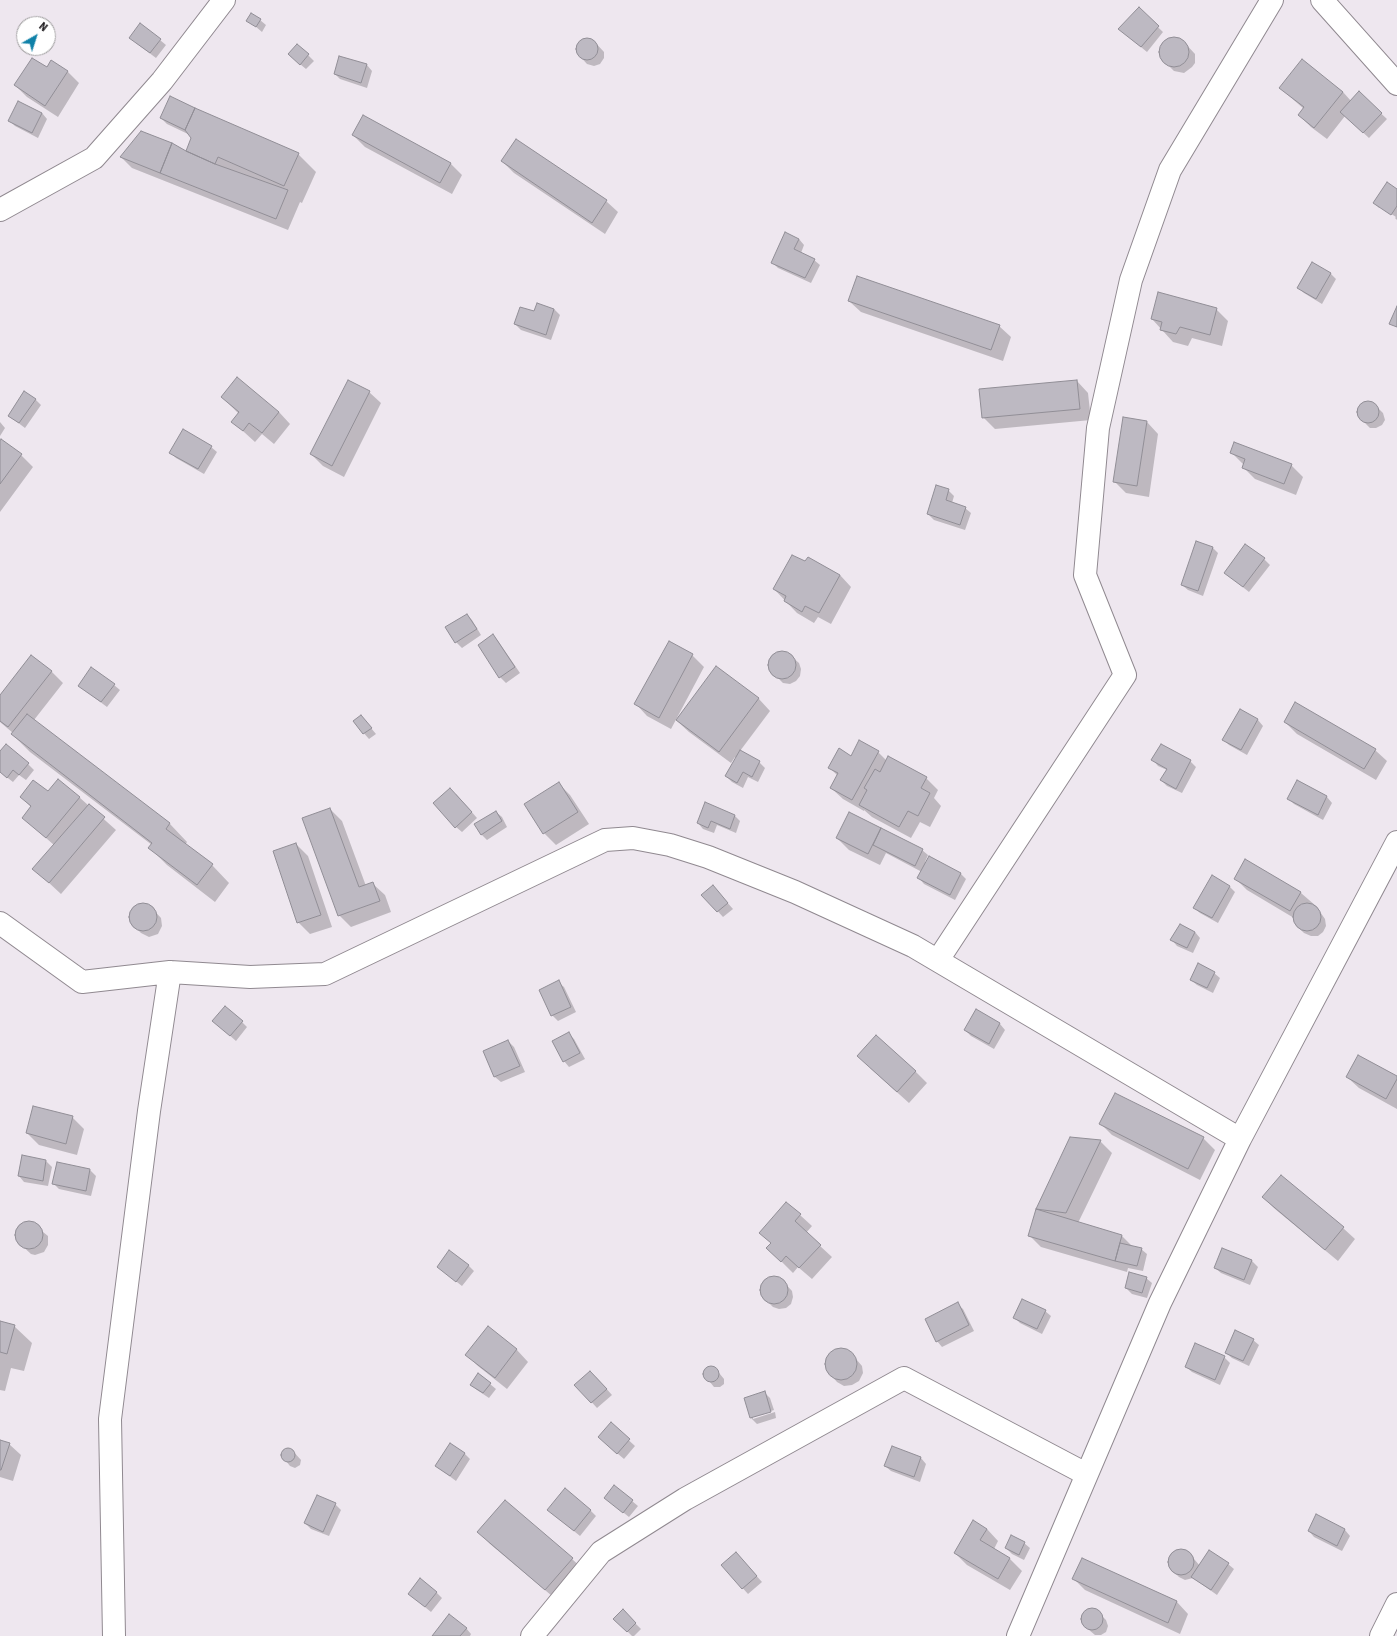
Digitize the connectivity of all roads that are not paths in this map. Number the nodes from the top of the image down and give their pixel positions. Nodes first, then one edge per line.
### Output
1 (224, 0) edge
2 (1272, 0) edge
3 (1322, 0) edge
4 (1397, 84) edge
5 (0, 210) edge
6 (1397, 842) edge
7 (0, 923) edge
8 (938, 960) junction
9 (170, 972) junction
10 (1240, 1139) junction
11 (1086, 1474) junction
12 (1397, 1604) edge
13 (114, 1636) edge
14 (532, 1636) edge
15 (1018, 1636) edge
16 (1381, 1636) edge

1 - 5 street
2 - 8 street
3 - 4 street
6 - 10 street
7 - 9 street
8 - 9 street
8 - 10 street
9 - 13 street
10 - 11 street
11 - 14 street
11 - 15 street
12 - 16 street

